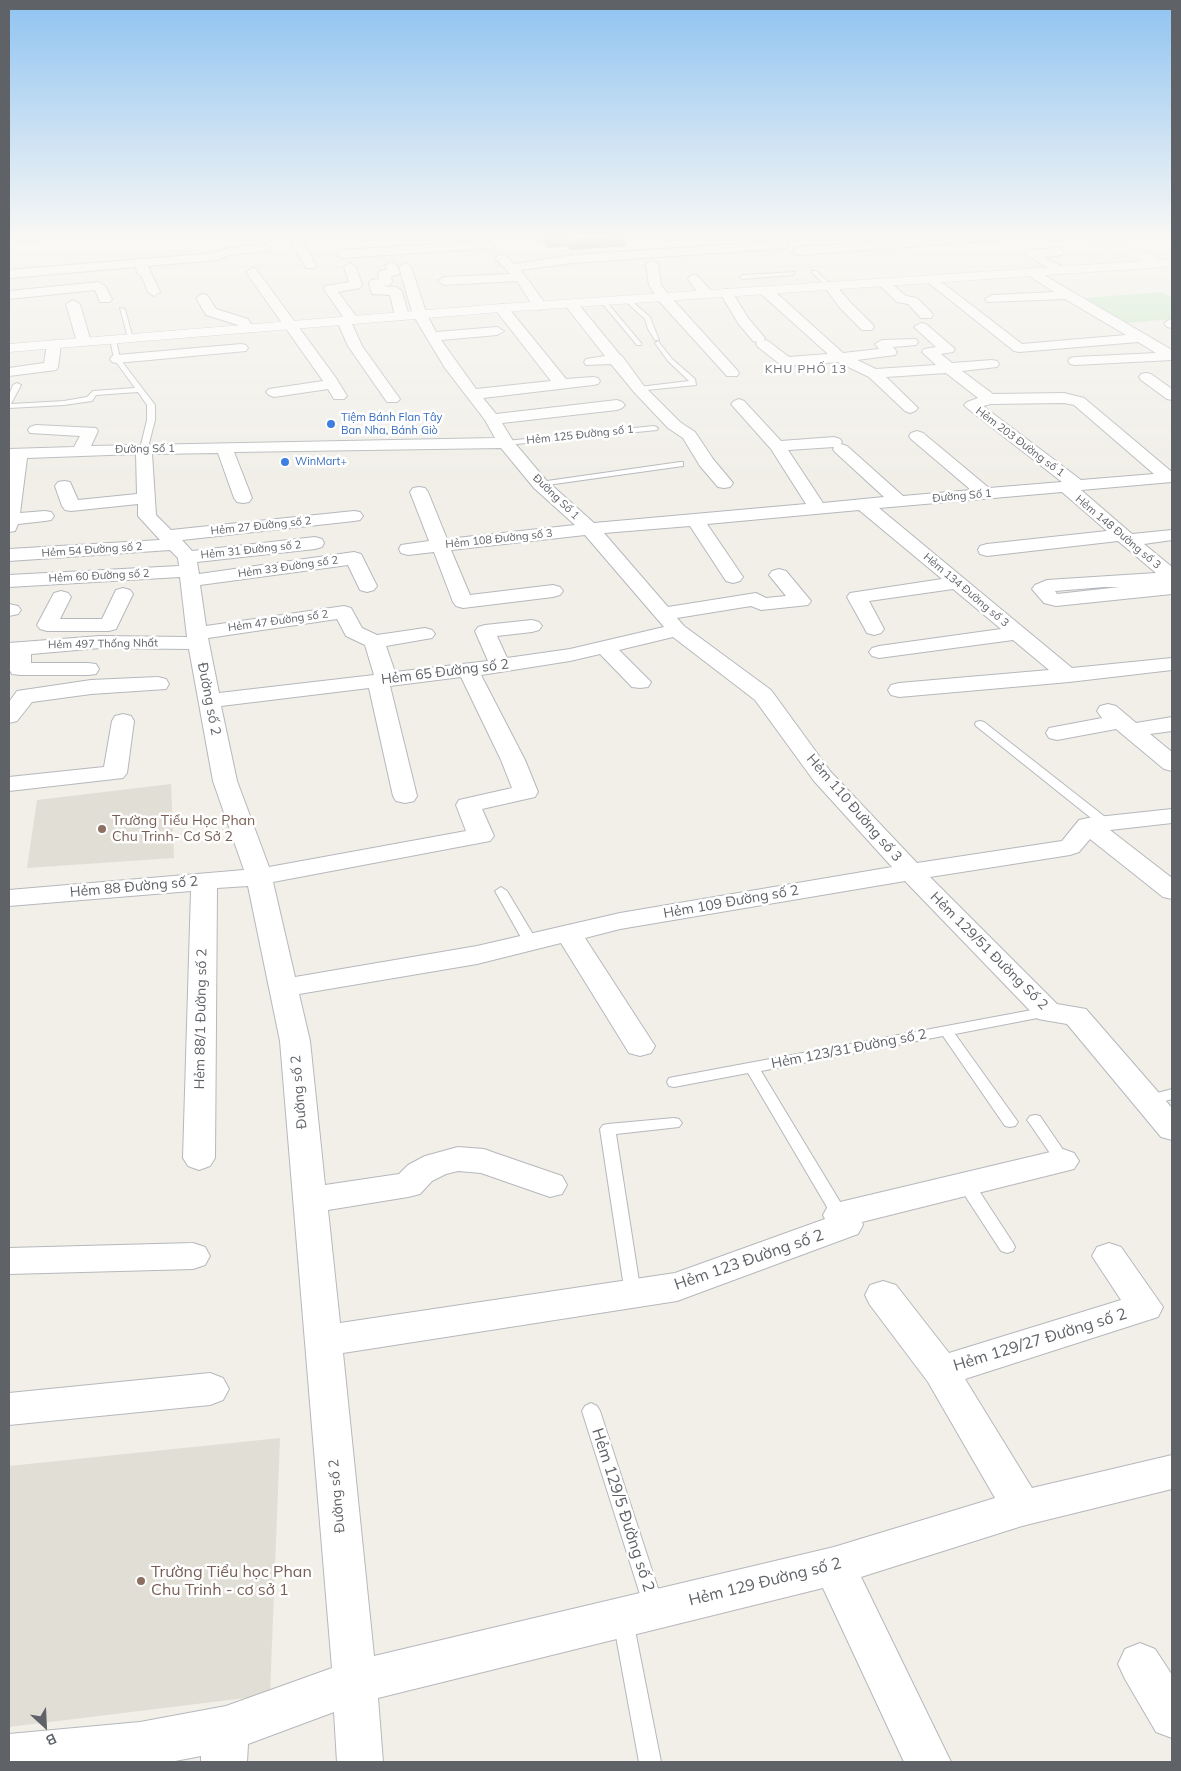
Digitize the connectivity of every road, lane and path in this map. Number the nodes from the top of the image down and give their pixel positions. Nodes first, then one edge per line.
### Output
1 (77, 317) edge
2 (124, 317) edge
3 (226, 317) edge
4 (287, 317) edge
5 (346, 317) edge
6 (393, 317) edge
7 (421, 317) edge
8 (508, 317) edge
9 (582, 317) edge
10 (616, 317) edge
11 (646, 317) edge
12 (681, 317) edge
13 (741, 317) edge
14 (795, 317) edge
15 (857, 317) edge
16 (921, 317) edge
17 (978, 317) edge
18 (1104, 317) edge
19 (348, 320) junction
20 (292, 325) junction
21 (1119, 325) junction
22 (867, 327) dead end
23 (1090, 327) dead end
24 (247, 329) junction
25 (497, 331) dead end
26 (432, 337) junction
27 (131, 338) junction
28 (1142, 338) junction
29 (113, 339) junction
30 (84, 342) junction
31 (54, 344) junction
32 (639, 344) dead end
33 (9, 348) edge
34 (241, 348) dead end
35 (1171, 354) edge
36 (840, 358) junction
37 (117, 359) junction
38 (617, 359) junction
39 (1075, 361) dead end
40 (591, 362) dead end
41 (992, 364) dead end
42 (941, 368) junction
43 (9, 372) edge
44 (732, 373) dead end
45 (874, 374) junction
46 (1146, 377) dead end
47 (593, 381) dead end
48 (562, 384) junction
49 (17, 385) dead end
50 (639, 389) junction
51 (141, 390) junction
52 (274, 392) dead end
53 (474, 394) junction
54 (1172, 396) edge
55 (392, 399) dead end
56 (989, 399) junction
57 (9, 404) edge
58 (739, 404) dead end
59 (617, 405) dead end
60 (910, 408) dead end
61 (492, 418) junction
62 (654, 428) dead end
63 (36, 430) dead end
64 (918, 436) dead end
65 (506, 443) junction
66 (777, 446) junction
67 (224, 448) junction
68 (144, 449) junction
69 (80, 451) junction
70 (14, 453) edge
71 (680, 464) dead end
72 (1170, 477) edge
73 (724, 483) dead end
74 (540, 484) junction
75 (64, 486) dead end
76 (1071, 486) junction
77 (419, 492) dead end
78 (986, 494) junction
79 (146, 498) junction
80 (243, 498) dead end
81 (898, 502) junction
82 (864, 505) junction
83 (283, 507) dead end
84 (818, 509) junction
85 (45, 516) dead end
86 (354, 516) dead end
87 (695, 520) junction
88 (10, 523) edge
89 (590, 529) junction
90 (1172, 536) edge
91 (1125, 537) junction
92 (315, 543) dead end
93 (440, 546) junction
94 (408, 549) dead end
95 (987, 550) dead end
96 (178, 553) junction
97 (9, 555) edge
98 (779, 575) dead end
99 (733, 577) dead end
100 (1172, 577) edge
101 (9, 582) edge
102 (958, 583) junction
103 (1172, 588) edge
104 (553, 591) dead end
105 (123, 594) dead end
106 (61, 597) dead end
107 (344, 612) junction
108 (670, 622) junction
109 (532, 626) dead end
110 (874, 629) dead end
111 (1018, 633) junction
112 (104, 634) junction
113 (425, 634) dead end
114 (198, 638) junction
115 (374, 642) junction
116 (604, 647) junction
117 (14, 648) edge
118 (879, 652) dead end
119 (1172, 664) edge
120 (500, 665) junction
121 (20, 669) joint
122 (88, 669) dead end
123 (468, 670) junction
124 (1069, 676) junction
125 (383, 680) junction
126 (640, 682) dead end
127 (158, 684) dead end
128 (899, 690) dead end
129 (210, 701) junction
130 (9, 716) edge
131 (123, 721) dead end
132 (1121, 721) junction
133 (980, 724) dead end
134 (1172, 724) edge
135 (1057, 733) dead end
136 (1172, 764) edge
137 (9, 784) edge
138 (405, 796) dead end
139 (1172, 816) edge
140 (1096, 824) junction
141 (911, 872) junction
142 (259, 877) junction
143 (204, 881) junction
144 (501, 891) dead end
145 (1172, 891) edge
146 (9, 898) edge
147 (569, 934) junction
148 (530, 941) junction
149 (283, 988) junction
150 (1048, 1012) junction
151 (946, 1031) junction
152 (640, 1046) dead end
153 (752, 1067) junction
154 (674, 1082) dead end
155 (1160, 1098) edge
156 (1035, 1120) dead end
157 (1010, 1122) dead end
158 (674, 1123) dead end
159 (1172, 1129) edge
160 (199, 1158) dead end
161 (1063, 1161) joint
162 (966, 1184) junction
163 (550, 1185) dead end
164 (309, 1200) junction
165 (840, 1214) junction
166 (1007, 1247) dead end
167 (193, 1256) dead end
168 (1109, 1256) dead end
169 (9, 1261) edge
170 (633, 1294) junction
171 (883, 1295) dead end
172 (322, 1340) junction
173 (941, 1371) junction
174 (210, 1389) dead end
175 (9, 1409) edge
176 (591, 1412) dead end
177 (1172, 1472) edge
178 (1022, 1508) junction
179 (834, 1566) junction
180 (639, 1613) junction
181 (1140, 1664) dead end
182 (355, 1682) junction
183 (1172, 1716) edge
184 (225, 1746) edge
185 (139, 1754) edge
186 (9, 1757) edge
187 (360, 1762) edge
188 (650, 1762) edge
189 (928, 1762) edge

1 - 30 street
2 - 27 lane
3 - 24 street
4 - 20 street
5 - 19 street
6 - 19 street
7 - 26 street
8 - 48 street
9 - 38 street
10 - 32 lane
11 - 50 lane
12 - 44 street
13 - 36 street
14 - 36 street
15 - 22 street
16 - 42 street
17 - 28 street
18 - 21 street
19 - 20 street
19 - 55 street
20 - 24 street
20 - 52 street
21 - 23 street
21 - 28 street
24 - 27 street
25 - 26 street
26 - 53 street
27 - 29 street
28 - 35 street
29 - 30 street
29 - 37 lane
30 - 31 street
31 - 33 street
31 - 43 street
34 - 37 street
35 - 39 street
36 - 42 street
36 - 45 street
37 - 51 lane
38 - 40 street
38 - 50 street
41 - 42 street
42 - 45 street
42 - 56 street, Hẻm 203 Đường số 1
45 - 60 street
46 - 54 street
47 - 48 street
48 - 53 street
49 - 57 lane
50 - 73 street
51 - 57 lane
51 - 68 lane
53 - 61 street
56 - 72 street
56 - 76 street, Hẻm 203 Đường số 1
58 - 66 street
59 - 61 street
61 - 65 street
62 - 65 lane, Hẻm 125 Đường số 1
63 - 69 street
64 - 78 street
65 - 67 street, Đường Số 1
65 - 74 street, Đường Số 1
66 - 81 street
66 - 84 street
67 - 68 street, Đường Số 1
67 - 80 street
68 - 69 street, Đường Số 1
68 - 79 street, Đường số 2
69 - 70 street, Đường Số 1
70 - 88 street
71 - 74 lane
72 - 76 street, Đường Số 1
74 - 89 street, Đường Số 1
75 - 79 street
76 - 78 street, Đường Số 1
76 - 91 street, Hẻm 148 Đường số 3
77 - 93 street
78 - 81 street, Đường Số 1
79 - 96 street, Đường số 2
81 - 82 street, Đường Số 1
82 - 84 street, Đường Số 1
82 - 102 street, Hẻm 134 Đường số 3
83 - 96 street
84 - 87 street, Đường Số 1
85 - 88 street
86 - 96 street, Hẻm 27 Đường số 2
87 - 89 street, Đường Số 1
87 - 99 street
89 - 93 street, Hẻm 108 Đường số 3
89 - 108 street, Hẻm 110 Đường số 3
90 - 91 street
91 - 95 street
91 - 100 street, Hẻm 148 Đường số 3
92 - 96 street, Hẻm 31 Đường số 2
93 - 94 street, Hẻm 108 Đường số 3
93 - 104 street
96 - 97 street, Hẻm 54 Đường số 2
96 - 101 street, Hẻm 60 Đường số 2
96 - 107 street, Hẻm 33 Đường số 2
96 - 114 street, Đường số 2
98 - 108 street, Hẻm 65 Đường số 2
100 - 103 street
102 - 110 street
102 - 111 street, Hẻm 134 Đường số 3
105 - 112 street
106 - 112 street
107 - 114 street, Hẻm 47 Đường số 2
107 - 115 street, Hẻm 47 Đường số 2
108 - 116 street, Hẻm 65 Đường số 2
108 - 141 street, Hẻm 110 Đường số 3
109 - 120 street
111 - 118 street
111 - 124 street, Hẻm 134 Đường số 3
112 - 114 street, Hẻm 497 Thống Nhất
112 - 117 street, Hẻm 497 Thống Nhất
113 - 115 street
114 - 129 street, Đường số 2
115 - 125 street
116 - 120 street, Hẻm 65 Đường số 2
116 - 126 street
117 - 121 street
119 - 124 street
120 - 123 street, Hẻm 65 Đường số 2
121 - 122 street
123 - 125 street, Hẻm 65 Đường số 2
123 - 142 street, Hẻm 88 Đường số 2
124 - 128 street
125 - 129 street, Hẻm 65 Đường số 2
125 - 138 street
127 - 130 street
129 - 142 street, Đường số 2
131 - 137 street
132 - 134 street
132 - 135 street
132 - 136 street
133 - 140 lane
139 - 140 street
140 - 141 street, Hẻm 109 Đường số 2
140 - 145 street
141 - 147 street, Hẻm 109 Đường số 2
141 - 150 street, Hẻm 129/51 Đường Số 2
142 - 143 street, Hẻm 88 Đường số 2
142 - 149 street, Đường số 2
143 - 146 street, Hẻm 88 Đường số 2
143 - 160 street, Hẻm 88/1 Đường số 2
144 - 148 lane
147 - 148 street, Hẻm 109 Đường số 2
147 - 152 street
148 - 149 street, Hẻm 109 Đường số 2
149 - 164 street, Đường số 2
150 - 151 lane, Hẻm 123/31 Đường số 2
150 - 155 street, Hẻm 129/51 Đường Số 2
151 - 153 lane, Hẻm 123/31 Đường số 2
151 - 157 lane, Hẻm 123/31 Đường số 2
153 - 154 lane, Hẻm 123/31 Đường số 2
153 - 165 lane, Hẻm 123/31 Đường số 2
155 - 159 street, Hẻm 129/51 Đường Số 2
156 - 161 lane
158 - 170 lane
161 - 162 street
162 - 165 street
162 - 166 lane
163 - 164 street
164 - 172 street, Đường số 2
165 - 170 street, Hẻm 123 Đường số 2
167 - 169 street
168 - 173 street, Hẻm 129/27 Đường số 2
170 - 172 street, Hẻm 123 Đường số 2
171 - 173 street
172 - 182 street, Đường số 2
173 - 178 street, Hẻm 129/27 Đường số 2
174 - 175 street
176 - 180 lane, Hẻm 129/5 Đường số 2
177 - 178 street, Hẻm 129 Đường số 2
178 - 179 street, Hẻm 129 Đường số 2
179 - 180 street, Hẻm 129 Đường số 2
179 - 189 street
180 - 182 street, Hẻm 129 Đường số 2
180 - 188 lane, Hẻm 129/5 Đường số 2
181 - 183 street
182 - 184 street, Hẻm 129 Đường số 2
182 - 187 street, Đường số 2
184 - 185 street, Hẻm 129 Đường số 2
185 - 186 street, Hẻm 129 Đường số 2

